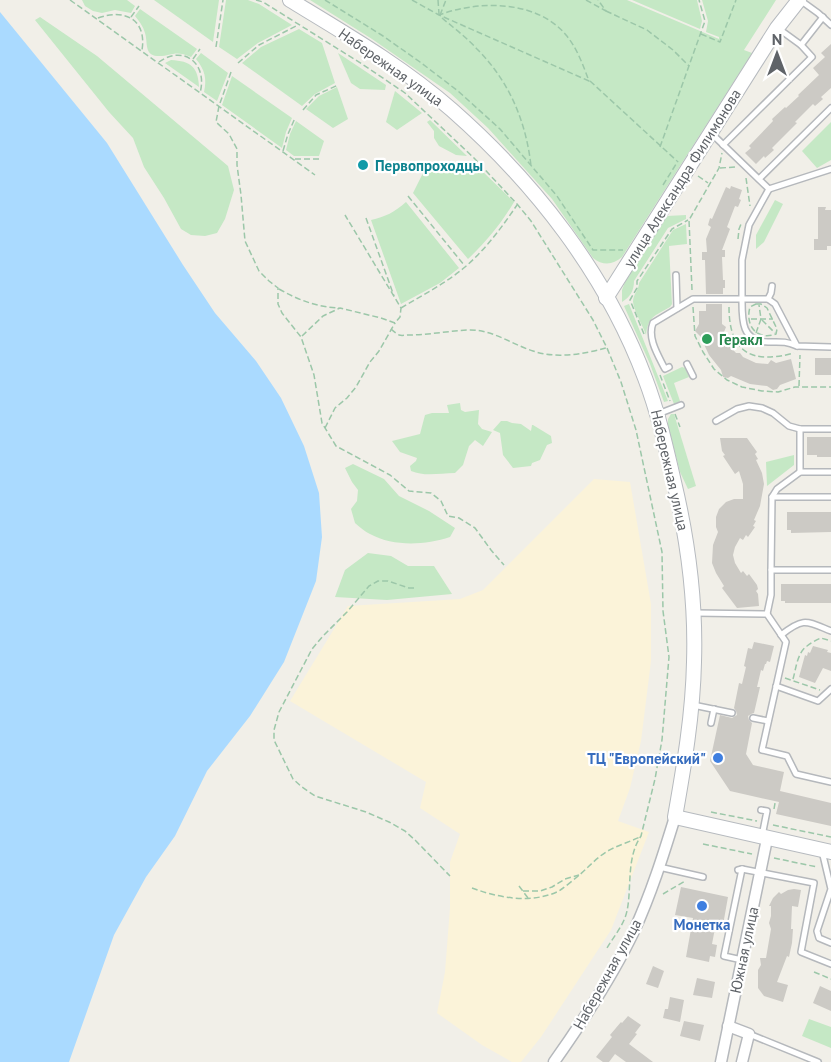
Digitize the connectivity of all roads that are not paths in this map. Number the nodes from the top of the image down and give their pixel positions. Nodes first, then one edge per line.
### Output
1 (290, 0) edge
2 (800, 0) edge
3 (823, 17) junction
4 (831, 25) edge
5 (777, 28) junction
6 (801, 45) junction
7 (831, 108) edge
8 (711, 133) junction
9 (723, 145) junction
10 (831, 169) edge
11 (759, 179) junction
12 (769, 189) junction
13 (676, 275) dead end
14 (772, 286) dead end
15 (606, 298) junction
16 (742, 299) junction
17 (768, 299) junction
18 (677, 308) junction
19 (831, 346) edge
20 (798, 349) junction
21 (687, 364) dead end
22 (669, 367) dead end
23 (693, 376) dead end
24 (681, 405) dead end
25 (658, 414) junction
26 (716, 421) dead end
27 (800, 429) junction
28 (831, 429) edge
29 (800, 472) junction
30 (831, 472) edge
31 (772, 497) junction
32 (831, 497) edge
33 (771, 570) junction
34 (831, 570) edge
35 (694, 613) junction
36 (768, 614) junction
37 (831, 631) edge
38 (781, 635) junction
39 (776, 686) junction
40 (829, 691) edge
41 (692, 705) junction
42 (714, 709) junction
43 (732, 713) dead end
44 (753, 718) dead end
45 (768, 721) junction
46 (711, 723) dead end
47 (831, 782) edge
48 (761, 810) dead end
49 (675, 817) junction
50 (764, 838) junction
51 (827, 851) edge
52 (659, 867) junction
53 (760, 873) junction
54 (703, 877) dead end
55 (831, 889) edge
56 (831, 943) edge
57 (742, 960) junction
58 (831, 964) edge
59 (729, 1026) junction
60 (749, 1034) junction
61 (554, 1062) edge
62 (721, 1062) edge
63 (742, 1062) edge
64 (819, 1062) edge

1 - 15 main road, Набережная улица
2 - 3 lane
2 - 5 main road, улица Александра Филимонова
3 - 4 lane
3 - 6 lane
5 - 6 lane
5 - 8 main road, улица Александра Филимонова
6 - 9 lane
7 - 11 lane
8 - 9 lane
8 - 15 main road, улица Александра Филимонова
9 - 11 lane
10 - 12 lane
11 - 12 lane
12 - 16 lane
13 - 18 lane
14 - 17 lane
15 - 25 main road, Набережная улица
16 - 17 lane
16 - 18 lane
16 - 20 lane
17 - 20 lane
18 - 22 lane
19 - 20 lane
21 - 23 lane
24 - 25 lane
25 - 35 main road, Набережная улица
26 - 27 lane
27 - 28 lane
27 - 29 lane
29 - 30 lane
29 - 31 lane
31 - 32 lane
31 - 33 lane
33 - 34 lane
33 - 36 lane
35 - 36 lane
35 - 41 main road, Набережная улица
36 - 38 lane
37 - 38 lane
38 - 39 lane
39 - 40 lane
39 - 45 lane
41 - 42 lane
41 - 49 main road, Набережная улица
42 - 43 lane
42 - 46 lane
44 - 45 lane
45 - 47 lane
48 - 50 lane
49 - 50 main road
49 - 52 street, Набережная улица
50 - 51 main road
50 - 53 street, Южная улица
51 - 55 lane
52 - 54 lane
52 - 61 street, Набережная улица
53 - 57 street, Южная улица
53 - 57 lane
53 - 58 lane
55 - 56 lane
57 - 59 street, Южная улица
59 - 60 street
59 - 62 street, Южная улица
60 - 63 street
60 - 64 lane

